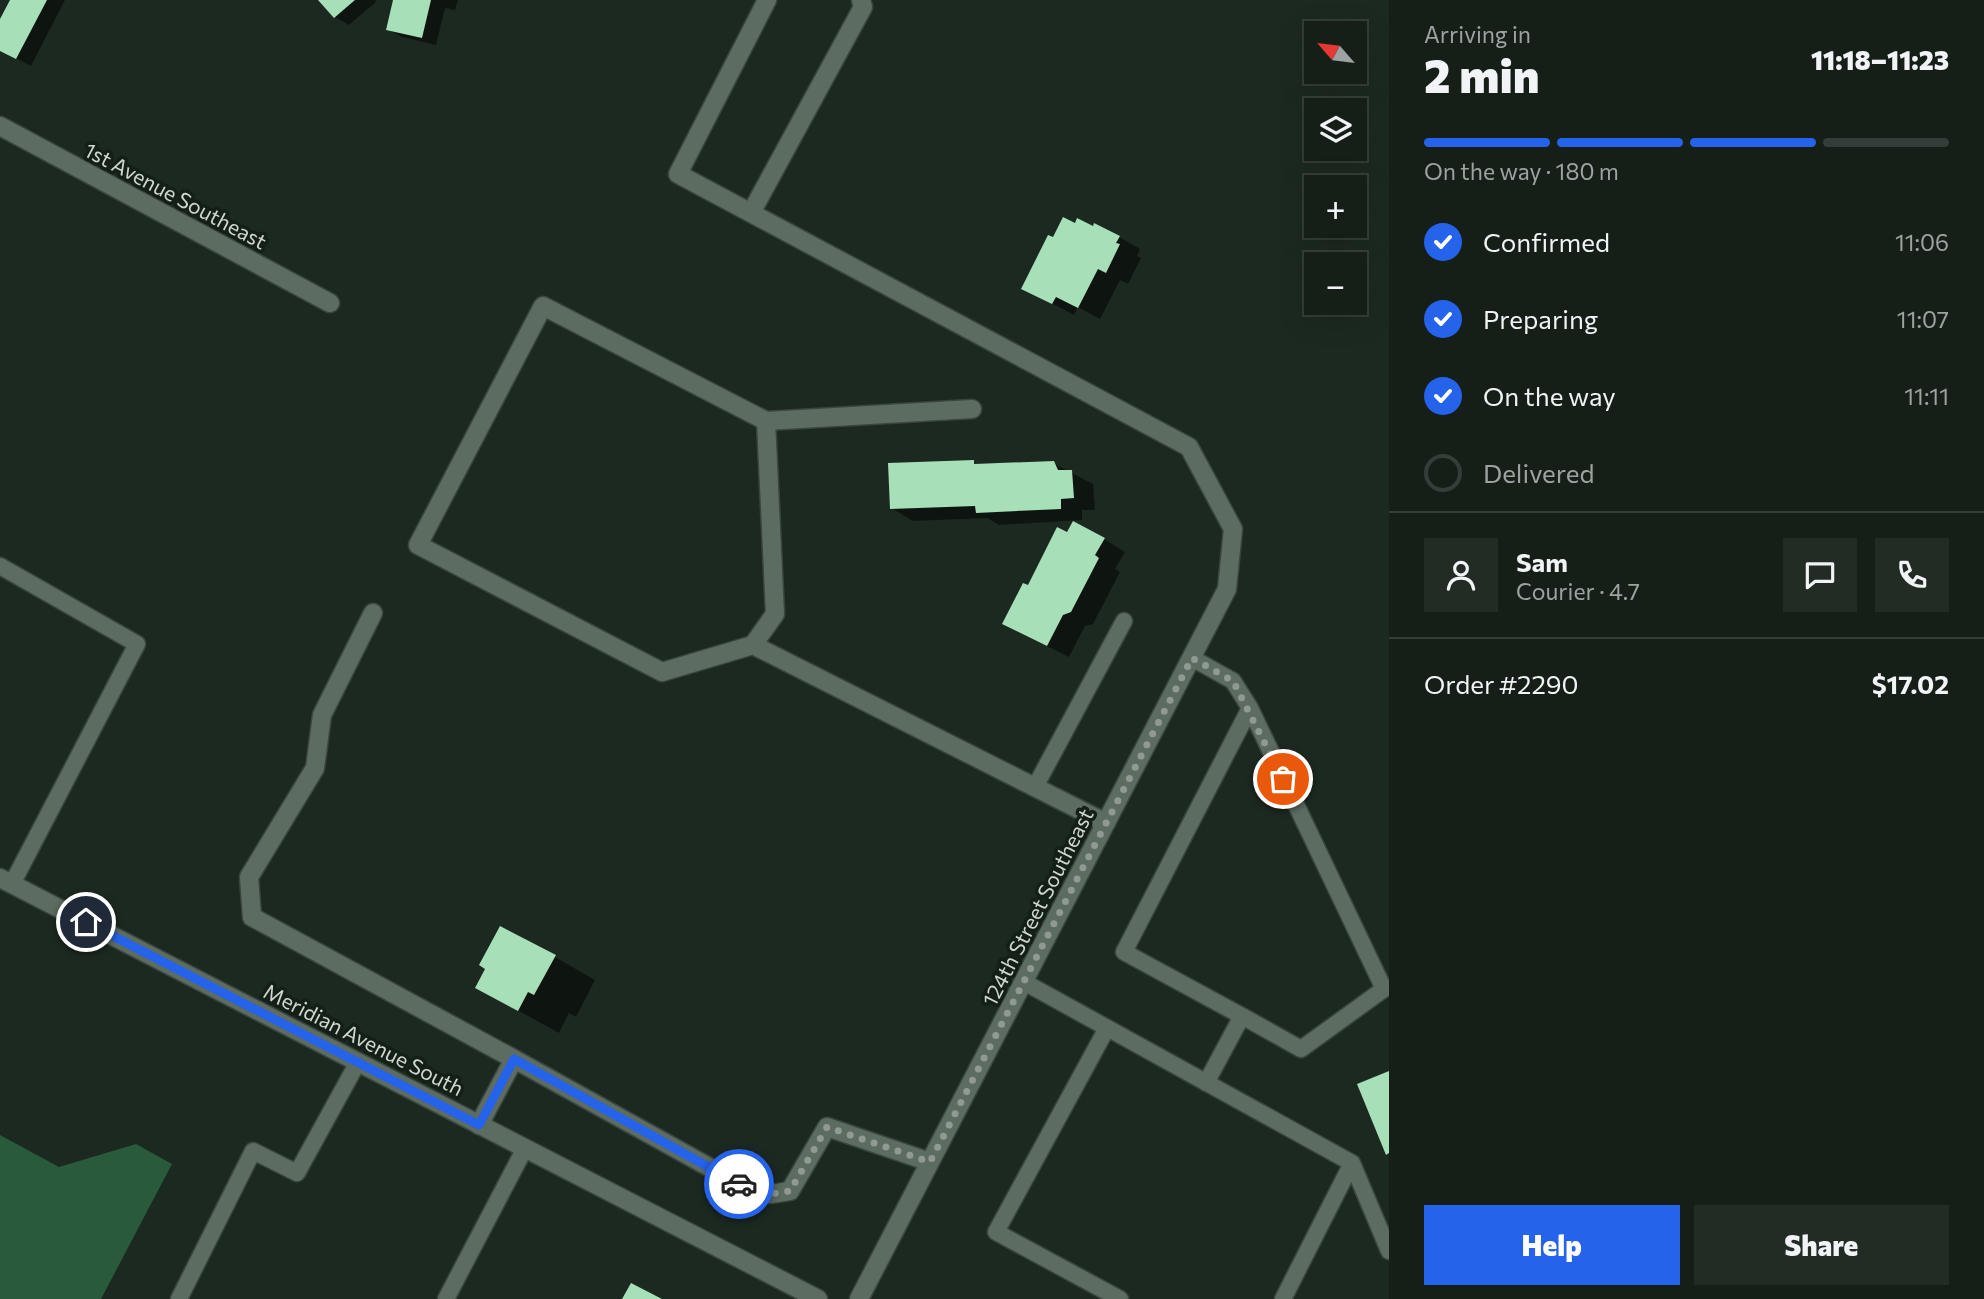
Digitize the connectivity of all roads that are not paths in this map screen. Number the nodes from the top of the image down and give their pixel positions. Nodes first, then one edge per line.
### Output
1 (766, 0) edge
2 (861, 0) edge
3 (0, 126) edge
4 (751, 213) junction
5 (330, 303) dead end
6 (972, 409) dead end
7 (766, 421) junction
8 (0, 566) edge
9 (373, 613) dead end
10 (1124, 621) dead end
11 (753, 645) junction
12 (1192, 658) junction
13 (1250, 708) junction
14 (1035, 787) junction
15 (1106, 823) junction
16 (6, 881) edge
17 (1024, 982) junction
18 (1242, 1016) junction
19 (1107, 1028) junction
20 (514, 1059) junction
21 (358, 1062) junction
22 (1206, 1083) junction
23 (479, 1125) junction
24 (525, 1148) junction
25 (930, 1162) junction
26 (1352, 1163) junction
27 (1389, 1251) edge
28 (179, 1299) edge
29 (446, 1299) edge
30 (818, 1299) edge
31 (859, 1299) edge
32 (1120, 1299) edge
33 (1283, 1299) edge

1 - 4 street
2 - 4 street
3 - 5 street, 1st Avenue Southeast
4 - 12 street, 124th Street Southeast
6 - 7 street
7 - 11 street
7 - 11 street
8 - 16 lane
9 - 20 street
10 - 14 lane
11 - 14 street
12 - 13 lane
12 - 15 street, 124th Street Southeast
13 - 18 lane
13 - 18 lane
14 - 15 street
15 - 17 street, 124th Street Southeast
16 - 21 street, Meridian Avenue South
17 - 19 lane
17 - 25 street, 124th Street Southeast
18 - 22 lane
19 - 22 lane
19 - 32 lane
20 - 23 street
20 - 25 street
21 - 23 street, Meridian Avenue South
21 - 28 lane
22 - 26 lane
23 - 24 street, Meridian Avenue South
24 - 29 lane
24 - 30 street, Meridian Avenue South
25 - 31 street, 124th Street Southeast
26 - 27 lane
26 - 33 lane

